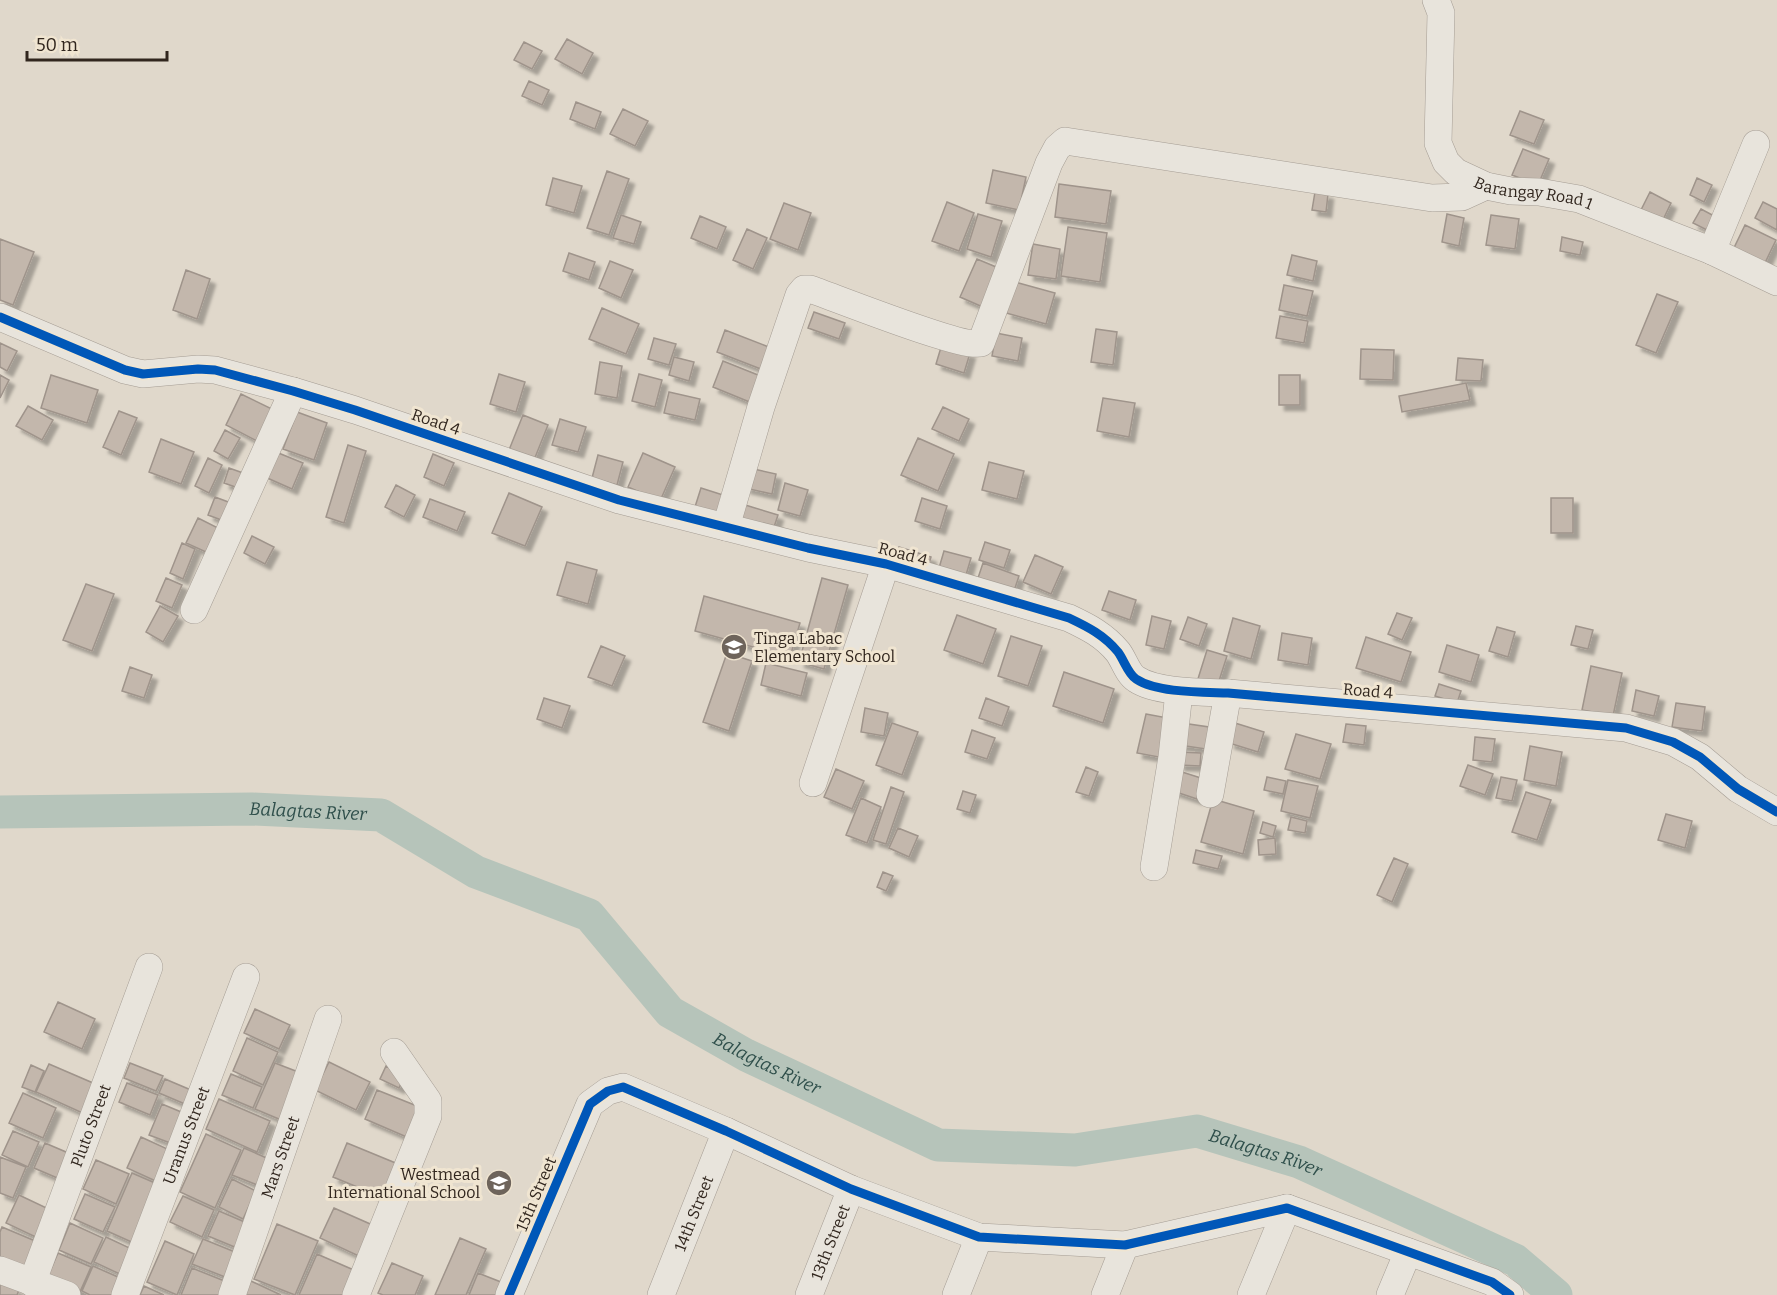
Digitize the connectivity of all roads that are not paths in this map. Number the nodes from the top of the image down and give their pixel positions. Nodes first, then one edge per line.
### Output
1 (1436, 0) edge
2 (1756, 144) dead end
3 (1486, 186) junction
4 (1712, 251) junction
5 (1777, 282) edge
6 (0, 317) edge
7 (293, 391) junction
8 (726, 527) junction
9 (886, 564) junction
10 (194, 610) dead end
11 (1179, 692) junction
12 (1228, 693) junction
13 (813, 783) dead end
14 (1210, 794) dead end
15 (1777, 812) edge
16 (1154, 867) dead end
17 (149, 967) dead end
18 (246, 977) dead end
19 (328, 1019) dead end
20 (394, 1052) dead end
21 (726, 1131) junction
22 (851, 1189) junction
23 (1287, 1208) junction
24 (979, 1237) junction
25 (1125, 1245) junction
26 (1408, 1252) junction
27 (0, 1270) edge
28 (32, 1283) junction
29 (67, 1295) edge
30 (125, 1295) edge
31 (232, 1295) edge
32 (357, 1295) edge
33 (509, 1295) edge
34 (661, 1295) edge
35 (809, 1295) edge
36 (956, 1295) edge
37 (1105, 1295) edge
38 (1251, 1295) edge
39 (1390, 1295) edge
40 (1510, 1295) edge

1 - 3 street, Barangay Road 1
2 - 4 street
3 - 4 street, Barangay Road 1
3 - 8 street
4 - 5 street, Barangay Road 1
6 - 7 street, Road 4
7 - 8 street, Road 4
7 - 10 street
8 - 9 street, Road 4
9 - 11 street, Road 4
9 - 13 street
11 - 12 street, Road 4
11 - 16 street
12 - 14 street
12 - 15 street, Road 4
17 - 28 street, Pluto Street
18 - 30 street, Uranus Street
19 - 31 street, Mars Street
20 - 32 street
21 - 22 street
21 - 33 street, 15th Street
21 - 34 street, 14th Street
22 - 24 street
22 - 35 street, 13th Street
23 - 25 street
23 - 26 street
23 - 38 street
24 - 25 street
24 - 36 street
25 - 37 street
26 - 39 street
26 - 40 street
27 - 28 street
28 - 29 street

